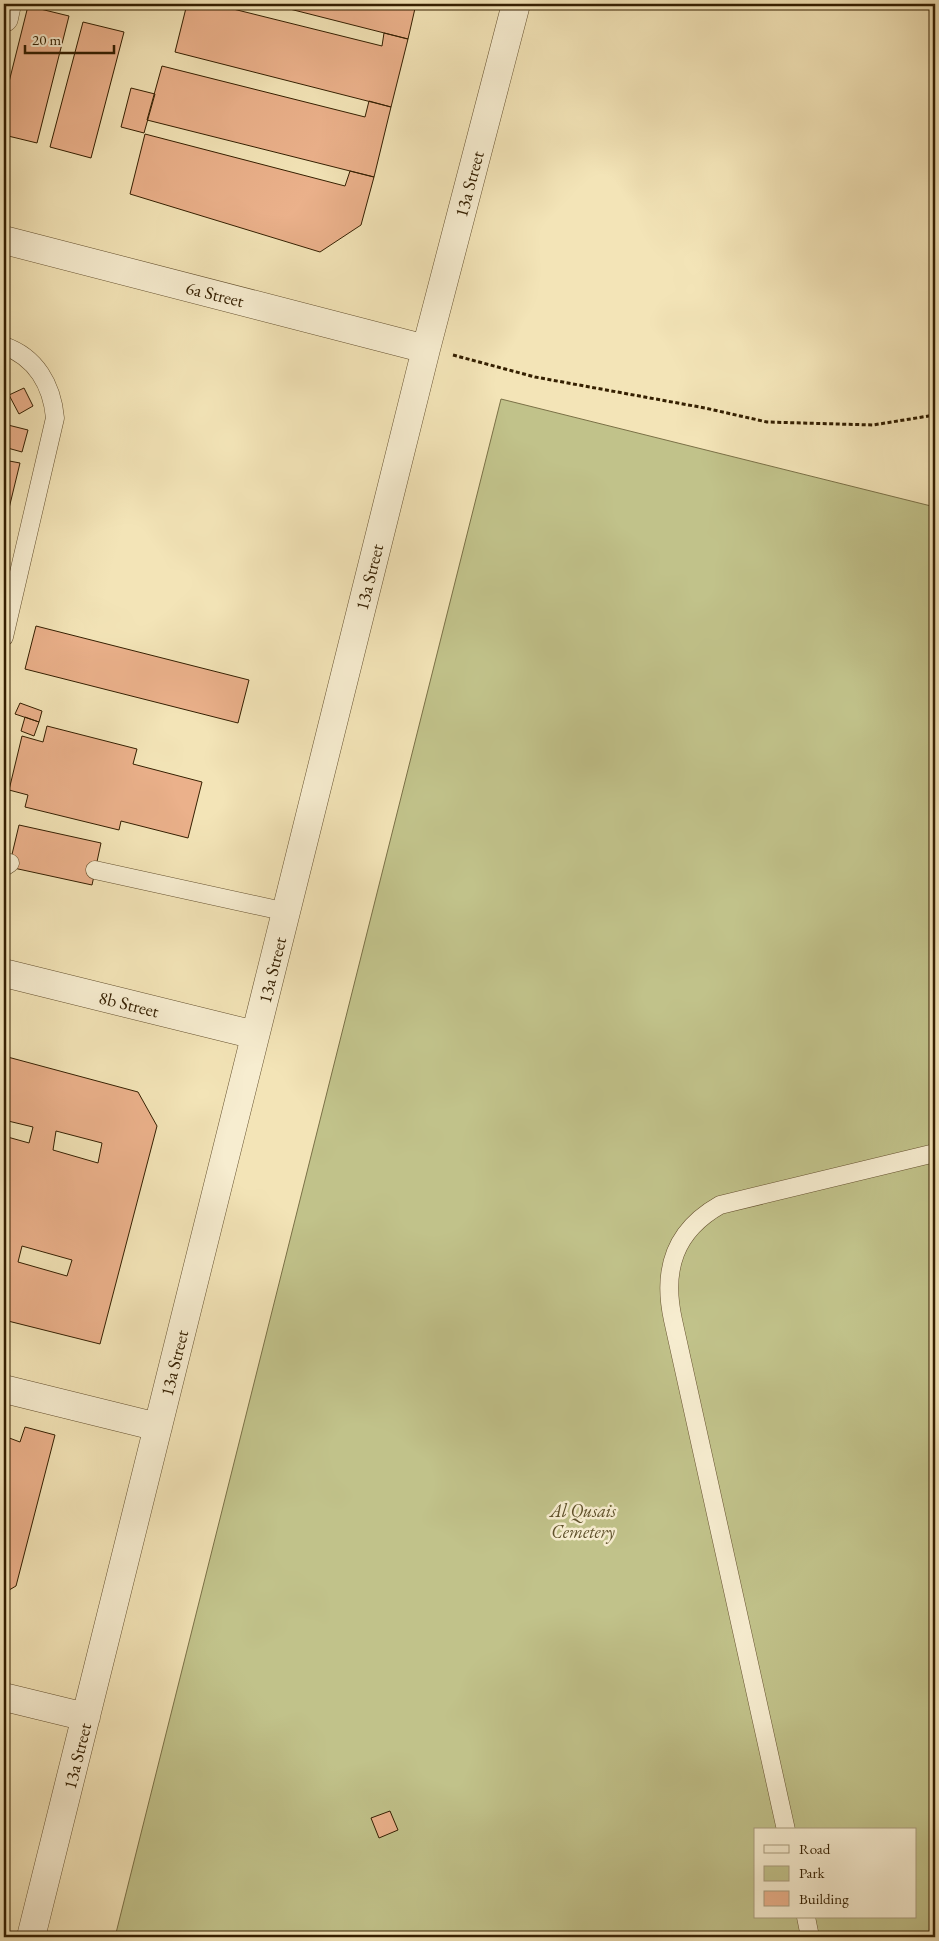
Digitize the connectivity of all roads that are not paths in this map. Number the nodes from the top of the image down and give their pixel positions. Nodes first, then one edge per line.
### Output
1 (7, 4) edge
2 (516, 4) edge
3 (4, 18) edge
4 (4, 240) edge
5 (4, 346) edge
6 (426, 349) junction
7 (4, 637) edge
8 (95, 870) dead end
9 (287, 912) junction
10 (4, 973) edge
11 (255, 1035) junction
12 (935, 1153) edge
13 (4, 1389) edge
14 (158, 1427) junction
15 (4, 1697) edge
16 (86, 1717) junction
17 (786, 1828) edge
18 (806, 1918) edge
19 (32, 1937) edge
20 (810, 1937) edge

1 - 3 street
2 - 6 street, 13a Street
4 - 6 street, 6a Street
5 - 7 lane
6 - 9 street, 13a Street
8 - 9 lane
9 - 11 street, 13a Street
10 - 11 street, 8b Street
11 - 14 street, 13a Street
12 - 17 lane
13 - 14 street
14 - 16 street, 13a Street
15 - 16 street
16 - 19 street, 13a Street
18 - 20 lane

